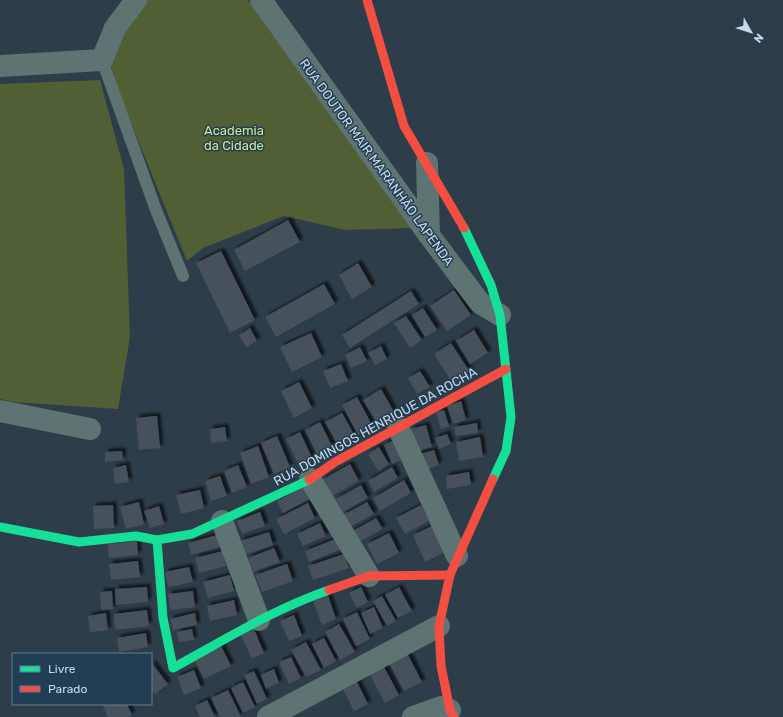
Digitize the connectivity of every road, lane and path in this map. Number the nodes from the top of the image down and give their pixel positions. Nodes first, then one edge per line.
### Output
1 (136, 0) edge
2 (261, 0) edge
3 (367, 0) edge
4 (102, 60) junction
5 (0, 66) edge
6 (427, 163) junction
7 (428, 235) junction
8 (183, 276) dead end
9 (500, 316) junction
10 (506, 369) junction
11 (0, 411) edge
12 (398, 427) junction
13 (90, 429) dead end
14 (310, 479) junction
15 (222, 521) junction
16 (0, 527) edge
17 (157, 540) junction
18 (454, 566) junction
19 (369, 576) junction
20 (259, 620) junction
21 (439, 626) junction
22 (441, 666) joint
23 (447, 713) edge
24 (268, 717) edge
25 (413, 717) edge

1 - 4 street
2 - 7 street, RUA DOUTOR MAIR MARANHÃO LAPENDA
3 - 6 street
4 - 5 street
4 - 8 lane
6 - 7 street
6 - 9 street
7 - 9 street, RUA DOUTOR MAIR MARANHÃO LAPENDA
9 - 10 street
10 - 12 street, RUA DOMINGOS HENRIQUE DA ROCHA
10 - 18 street
11 - 13 street
12 - 14 street, RUA DOMINGOS HENRIQUE DA ROCHA
12 - 18 street
14 - 15 street, RUA DOMINGOS HENRIQUE DA ROCHA
14 - 19 street
15 - 17 street, RUA DOMINGOS HENRIQUE DA ROCHA
15 - 20 street
16 - 17 street, RUA DOMINGOS HENRIQUE DA ROCHA
17 - 20 street
18 - 19 street
18 - 21 street
19 - 20 street
21 - 22 street
21 - 24 street
22 - 23 street
23 - 25 street

